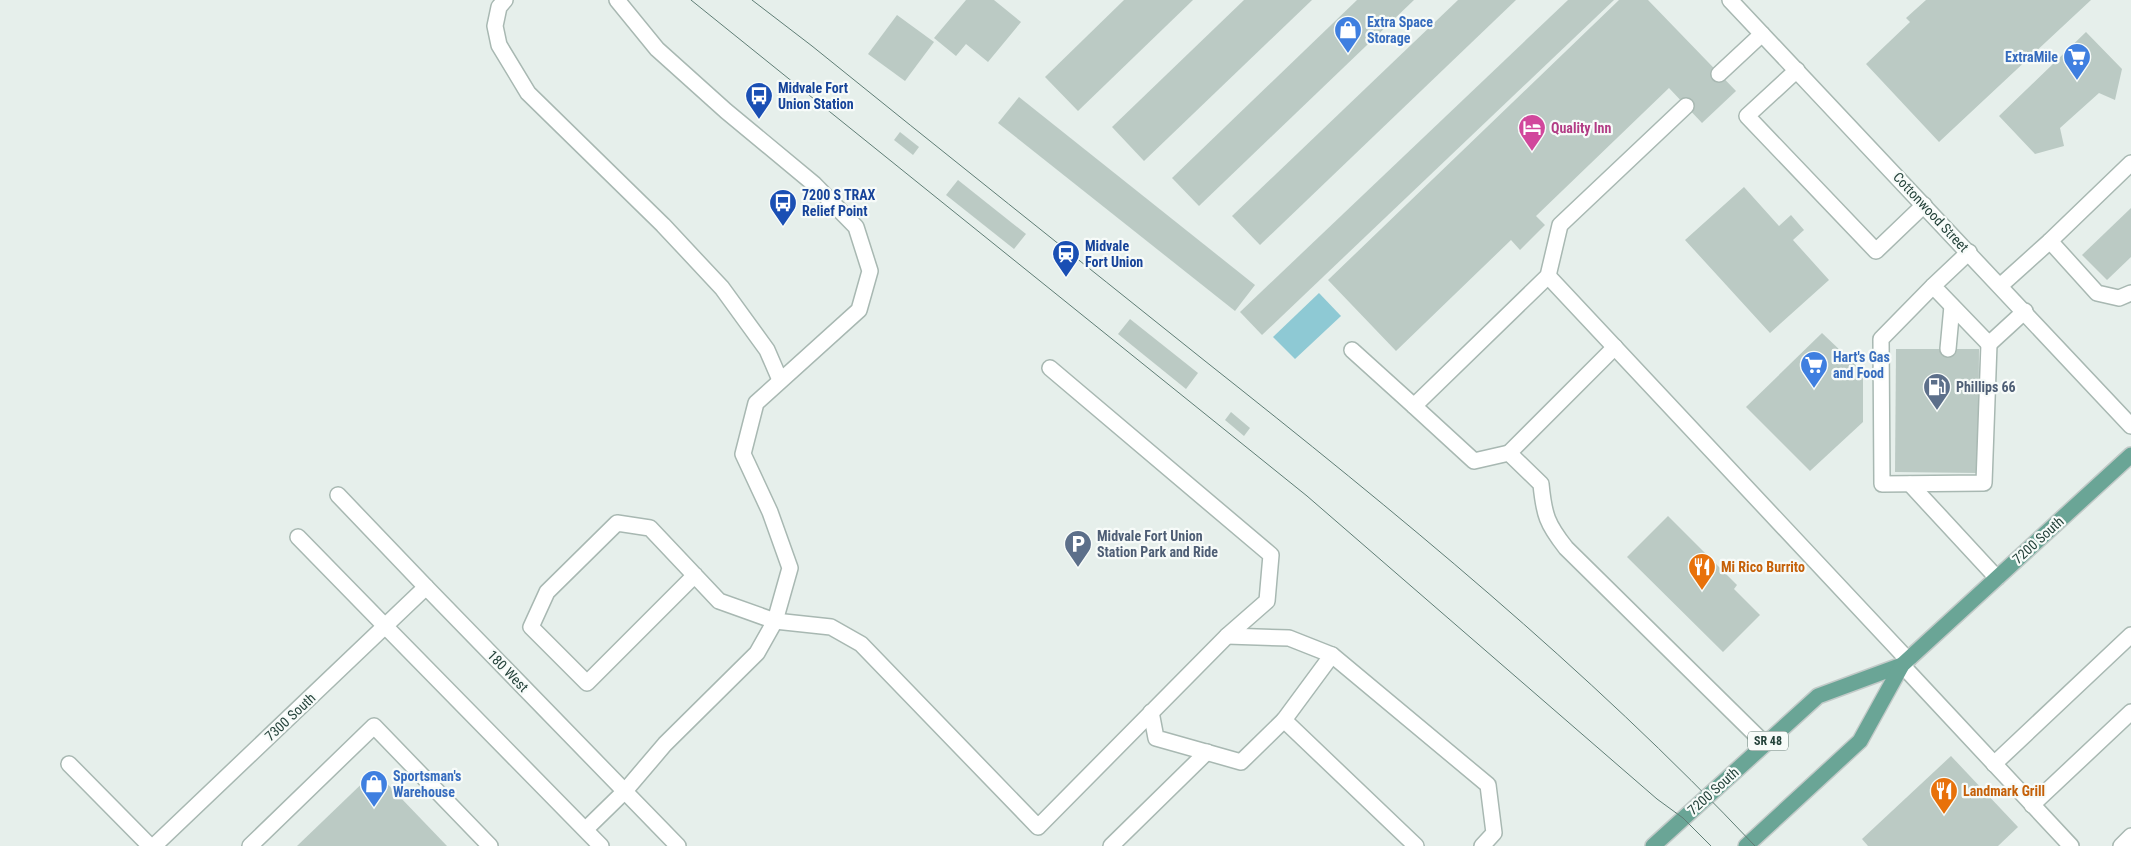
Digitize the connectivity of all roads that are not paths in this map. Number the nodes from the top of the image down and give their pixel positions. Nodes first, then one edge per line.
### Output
1 (505, 0) edge
2 (617, 0) edge
3 (1730, 0) edge
4 (1762, 34) junction
5 (1797, 70) junction
6 (1719, 74) dead end
7 (1686, 106) dead end
8 (2131, 163) edge
9 (1924, 205) junction
10 (2050, 241) junction
11 (1969, 252) junction
12 (1548, 276) junction
13 (1933, 286) junction
14 (2000, 286) junction
15 (2131, 293) edge
16 (1952, 306) junction
17 (2024, 311) junction
18 (1989, 344) junction
19 (1615, 347) junction
20 (1948, 349) dead end
21 (1352, 350) dead end
22 (1050, 368) dead end
23 (780, 380) junction
24 (1414, 406) junction
25 (2131, 426) edge
26 (1509, 452) junction
27 (2131, 455) edge
28 (1910, 484) junction
29 (338, 495) dead end
30 (298, 537) dead end
31 (696, 575) junction
32 (1997, 578) junction
33 (426, 587) junction
34 (774, 621) junction
35 (386, 627) junction
36 (2131, 635) edge
37 (1227, 636) junction
38 (1332, 655) junction
39 (1905, 662) junction
40 (1151, 712) junction
41 (2131, 712) edge
42 (1284, 720) junction
43 (1765, 744) junction
44 (1207, 752) junction
45 (69, 764) dead end
46 (1994, 764) junction
47 (625, 791) junction
48 (2032, 805) junction
49 (586, 830) junction
50 (2131, 836) edge
51 (152, 846) edge
52 (250, 846) edge
53 (490, 846) edge
54 (601, 846) edge
55 (678, 846) edge
56 (1111, 846) edge
57 (1416, 846) edge
58 (1482, 846) edge
59 (1653, 846) edge
60 (1746, 846) edge
61 (2071, 846) edge
62 (2121, 846) edge

1 - 23 street
2 - 23 street
3 - 4 street, Cottonwood Street
4 - 5 street, Cottonwood Street
4 - 6 street
5 - 9 street, Cottonwood Street
5 - 9 street
7 - 12 street
8 - 10 street
9 - 11 street, Cottonwood Street
10 - 14 street
10 - 15 street
11 - 13 street
11 - 14 street, Cottonwood Street
12 - 19 street
12 - 24 street
13 - 16 street
13 - 28 street
14 - 17 street, Cottonwood Street
16 - 18 street
16 - 20 street
17 - 18 street
17 - 25 street, Cottonwood Street
18 - 28 street
19 - 26 street
19 - 39 street
21 - 24 street
22 - 37 street
23 - 34 street
24 - 26 street
26 - 43 street
27 - 32 main road, 7200 South / SR 48
28 - 32 street
29 - 33 street, 180 West
30 - 35 street
31 - 31 street
31 - 34 street
32 - 39 main road, 7200 South / SR 48
33 - 35 street, 7300 South
33 - 47 street, 180 West
34 - 40 street
34 - 47 street
35 - 49 street
35 - 51 street, 7300 South
36 - 46 street
37 - 38 street
37 - 40 street
38 - 42 street
38 - 58 street
39 - 43 main road, 7200 South / SR 48
39 - 46 street
39 - 60 main road, 7200 South / SR 48
40 - 44 street
41 - 48 street
42 - 44 street
42 - 57 street
43 - 59 main road, 7200 South / SR 48
44 - 56 street
45 - 51 street
46 - 48 street
47 - 49 street
47 - 55 street, 180 West
48 - 61 street
49 - 54 street
50 - 62 street
52 - 53 street

